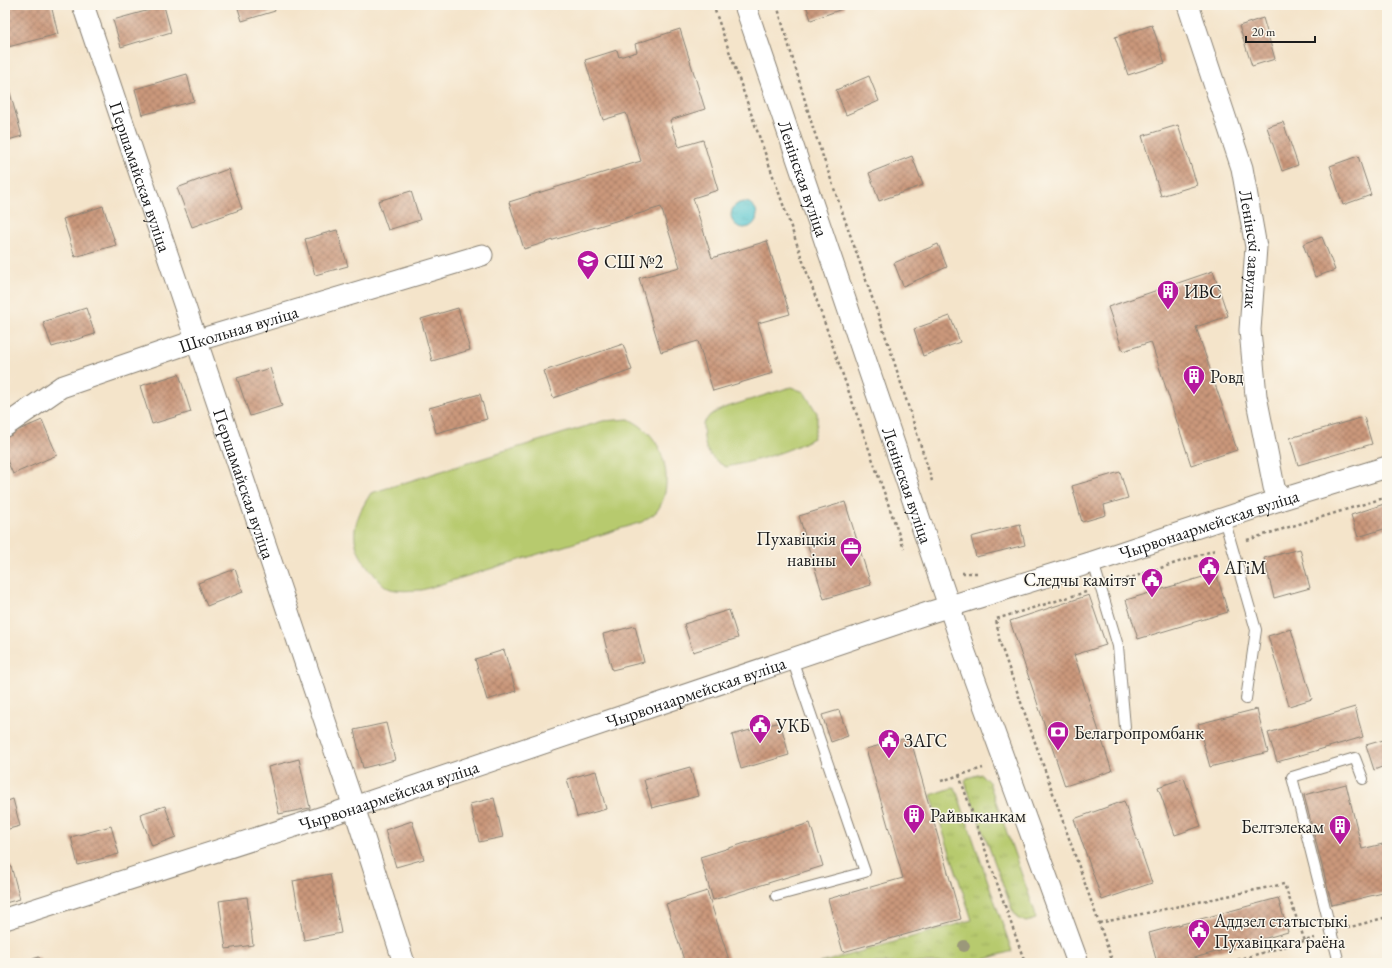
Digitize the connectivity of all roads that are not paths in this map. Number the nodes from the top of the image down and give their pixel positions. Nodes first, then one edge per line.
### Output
1 (83, 5) edge
2 (745, 5) edge
3 (1188, 5) edge
4 (482, 255) dead end
5 (195, 341) junction
6 (5, 426) edge
7 (1387, 467) edge
8 (1280, 500) junction
9 (1224, 519) junction
10 (1092, 562) junction
11 (950, 606) junction
12 (792, 659) junction
13 (1246, 699) dead end
14 (1125, 727) dead end
15 (1363, 779) dead end
16 (354, 807) junction
17 (776, 896) dead end
18 (5, 919) edge
19 (404, 963) edge
20 (1078, 963) edge
21 (1339, 963) edge

1 - 5 street, Першамайская вуліца
2 - 11 street, Ленінская вуліца
3 - 8 street, Ленінскі завулак
4 - 5 street, Школьная вуліца
5 - 6 street, Школьная вуліца
5 - 16 street, Першамайская вуліца
7 - 8 street, Чырвонаармейская вуліца
8 - 9 street, Чырвонаармейская вуліца
9 - 10 street, Чырвонаармейская вуліца
9 - 13 lane
10 - 11 street, Чырвонаармейская вуліца
10 - 14 lane
11 - 12 street, Чырвонаармейская вуліца
11 - 20 street, Ленінская вуліца
12 - 16 street, Чырвонаармейская вуліца
12 - 17 lane
15 - 21 lane
16 - 18 street, Чырвонаармейская вуліца
16 - 19 street, Першамайская вуліца

